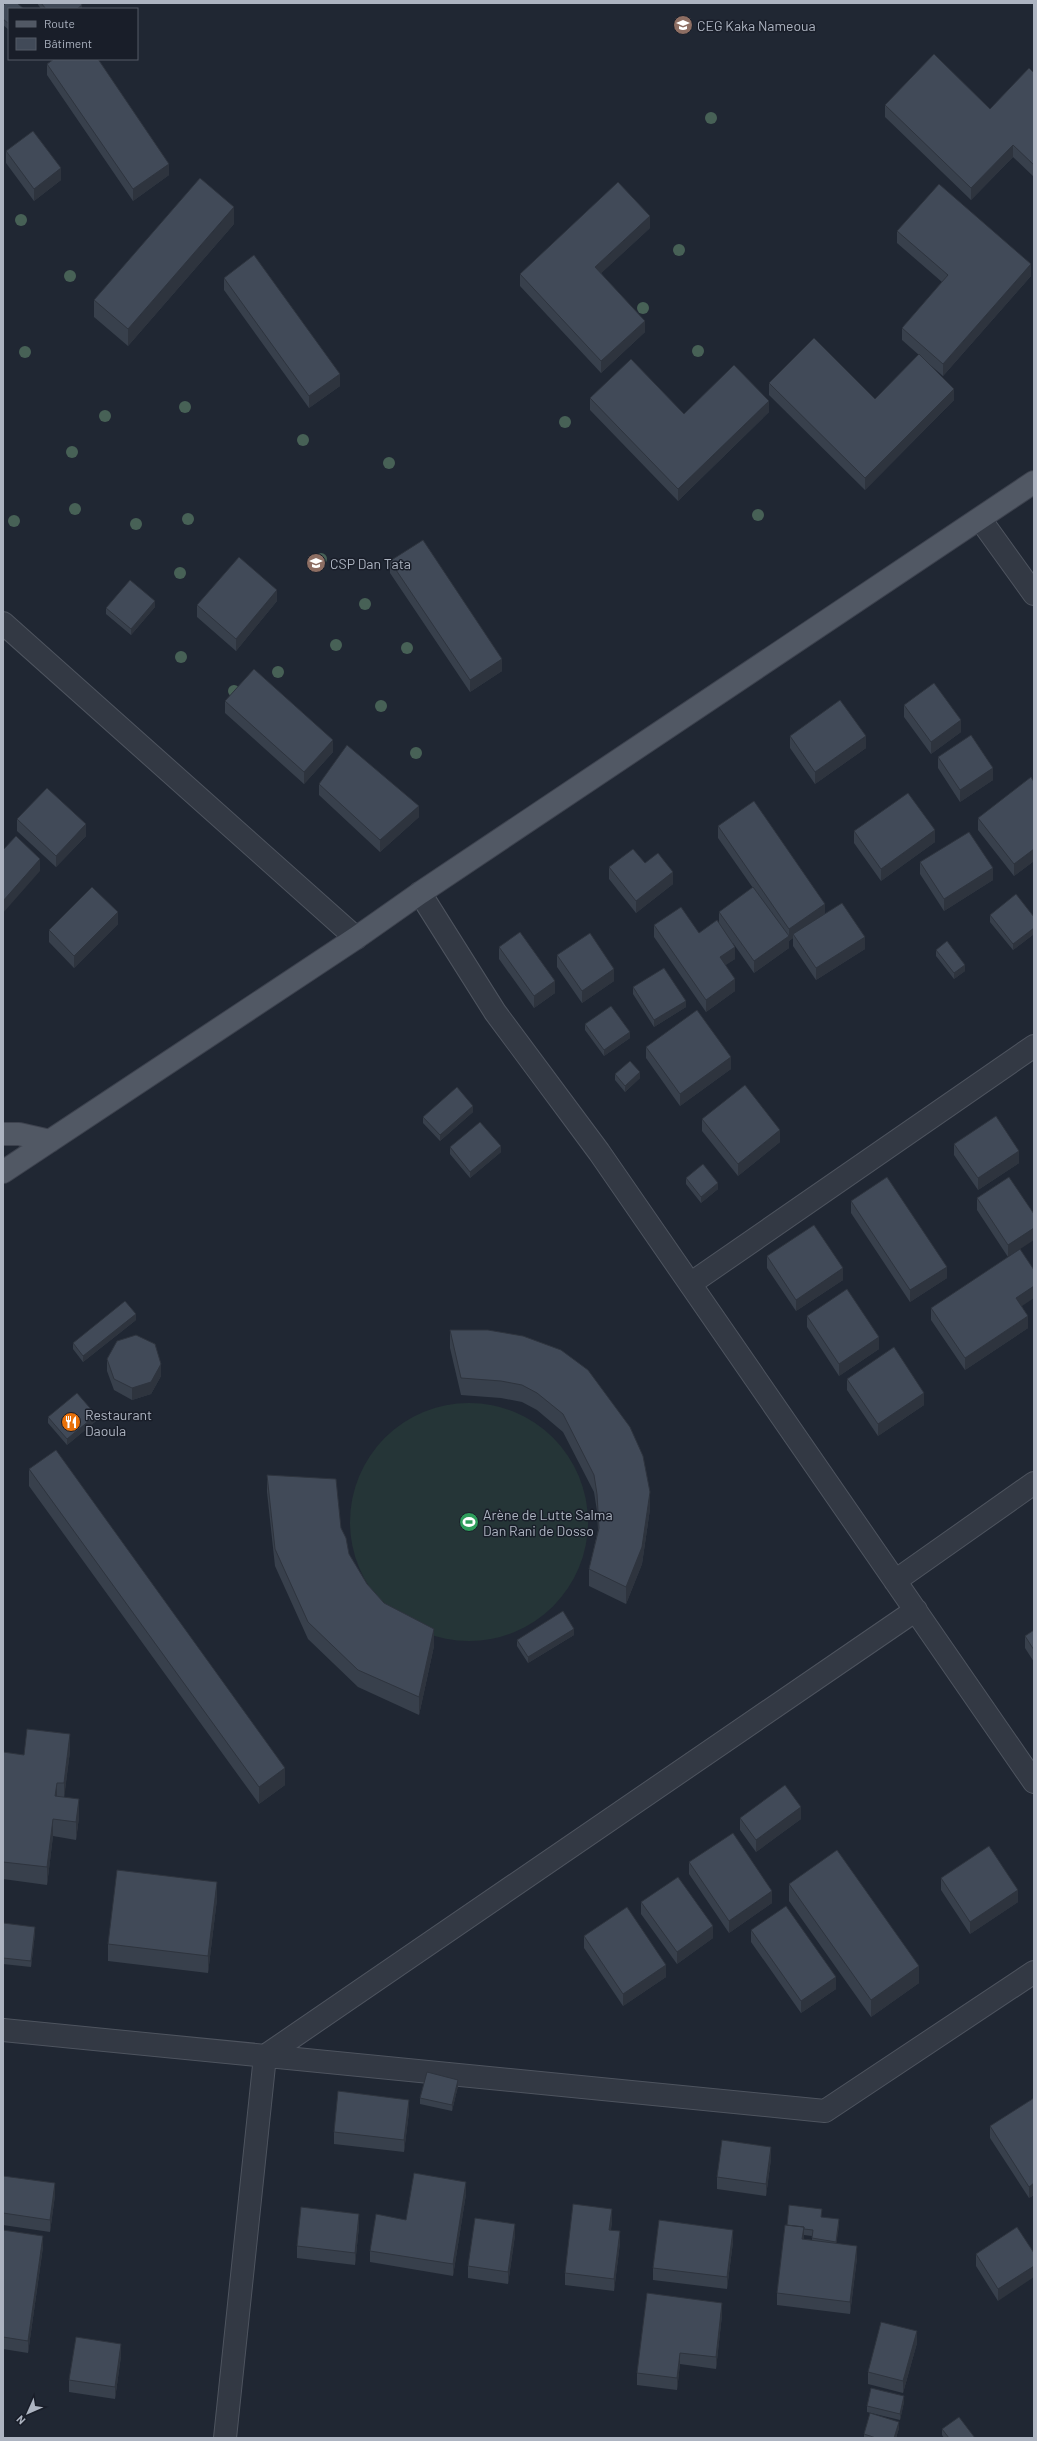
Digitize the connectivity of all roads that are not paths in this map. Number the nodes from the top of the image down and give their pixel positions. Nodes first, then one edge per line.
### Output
1 (1034, 482) edge
2 (980, 519) junction
3 (1034, 594) edge
4 (3, 623) edge
5 (420, 893) junction
6 (356, 938) junction
7 (1034, 1046) edge
8 (3, 1134) edge
9 (50, 1141) junction
10 (3, 1172) edge
11 (690, 1284) junction
12 (1034, 1483) edge
13 (895, 1580) junction
14 (916, 1610) junction
15 (1034, 1782) edge
16 (1034, 1972) edge
17 (3, 2030) edge
18 (265, 2056) junction
19 (225, 2438) edge

1 - 2 main road
2 - 3 street
2 - 5 main road
4 - 6 street
5 - 6 main road
5 - 11 street
6 - 9 main road
7 - 11 street
8 - 9 main road
9 - 10 main road
11 - 13 street
12 - 13 street
13 - 14 street
14 - 15 street
14 - 18 street
16 - 18 street
17 - 18 street
18 - 19 street

